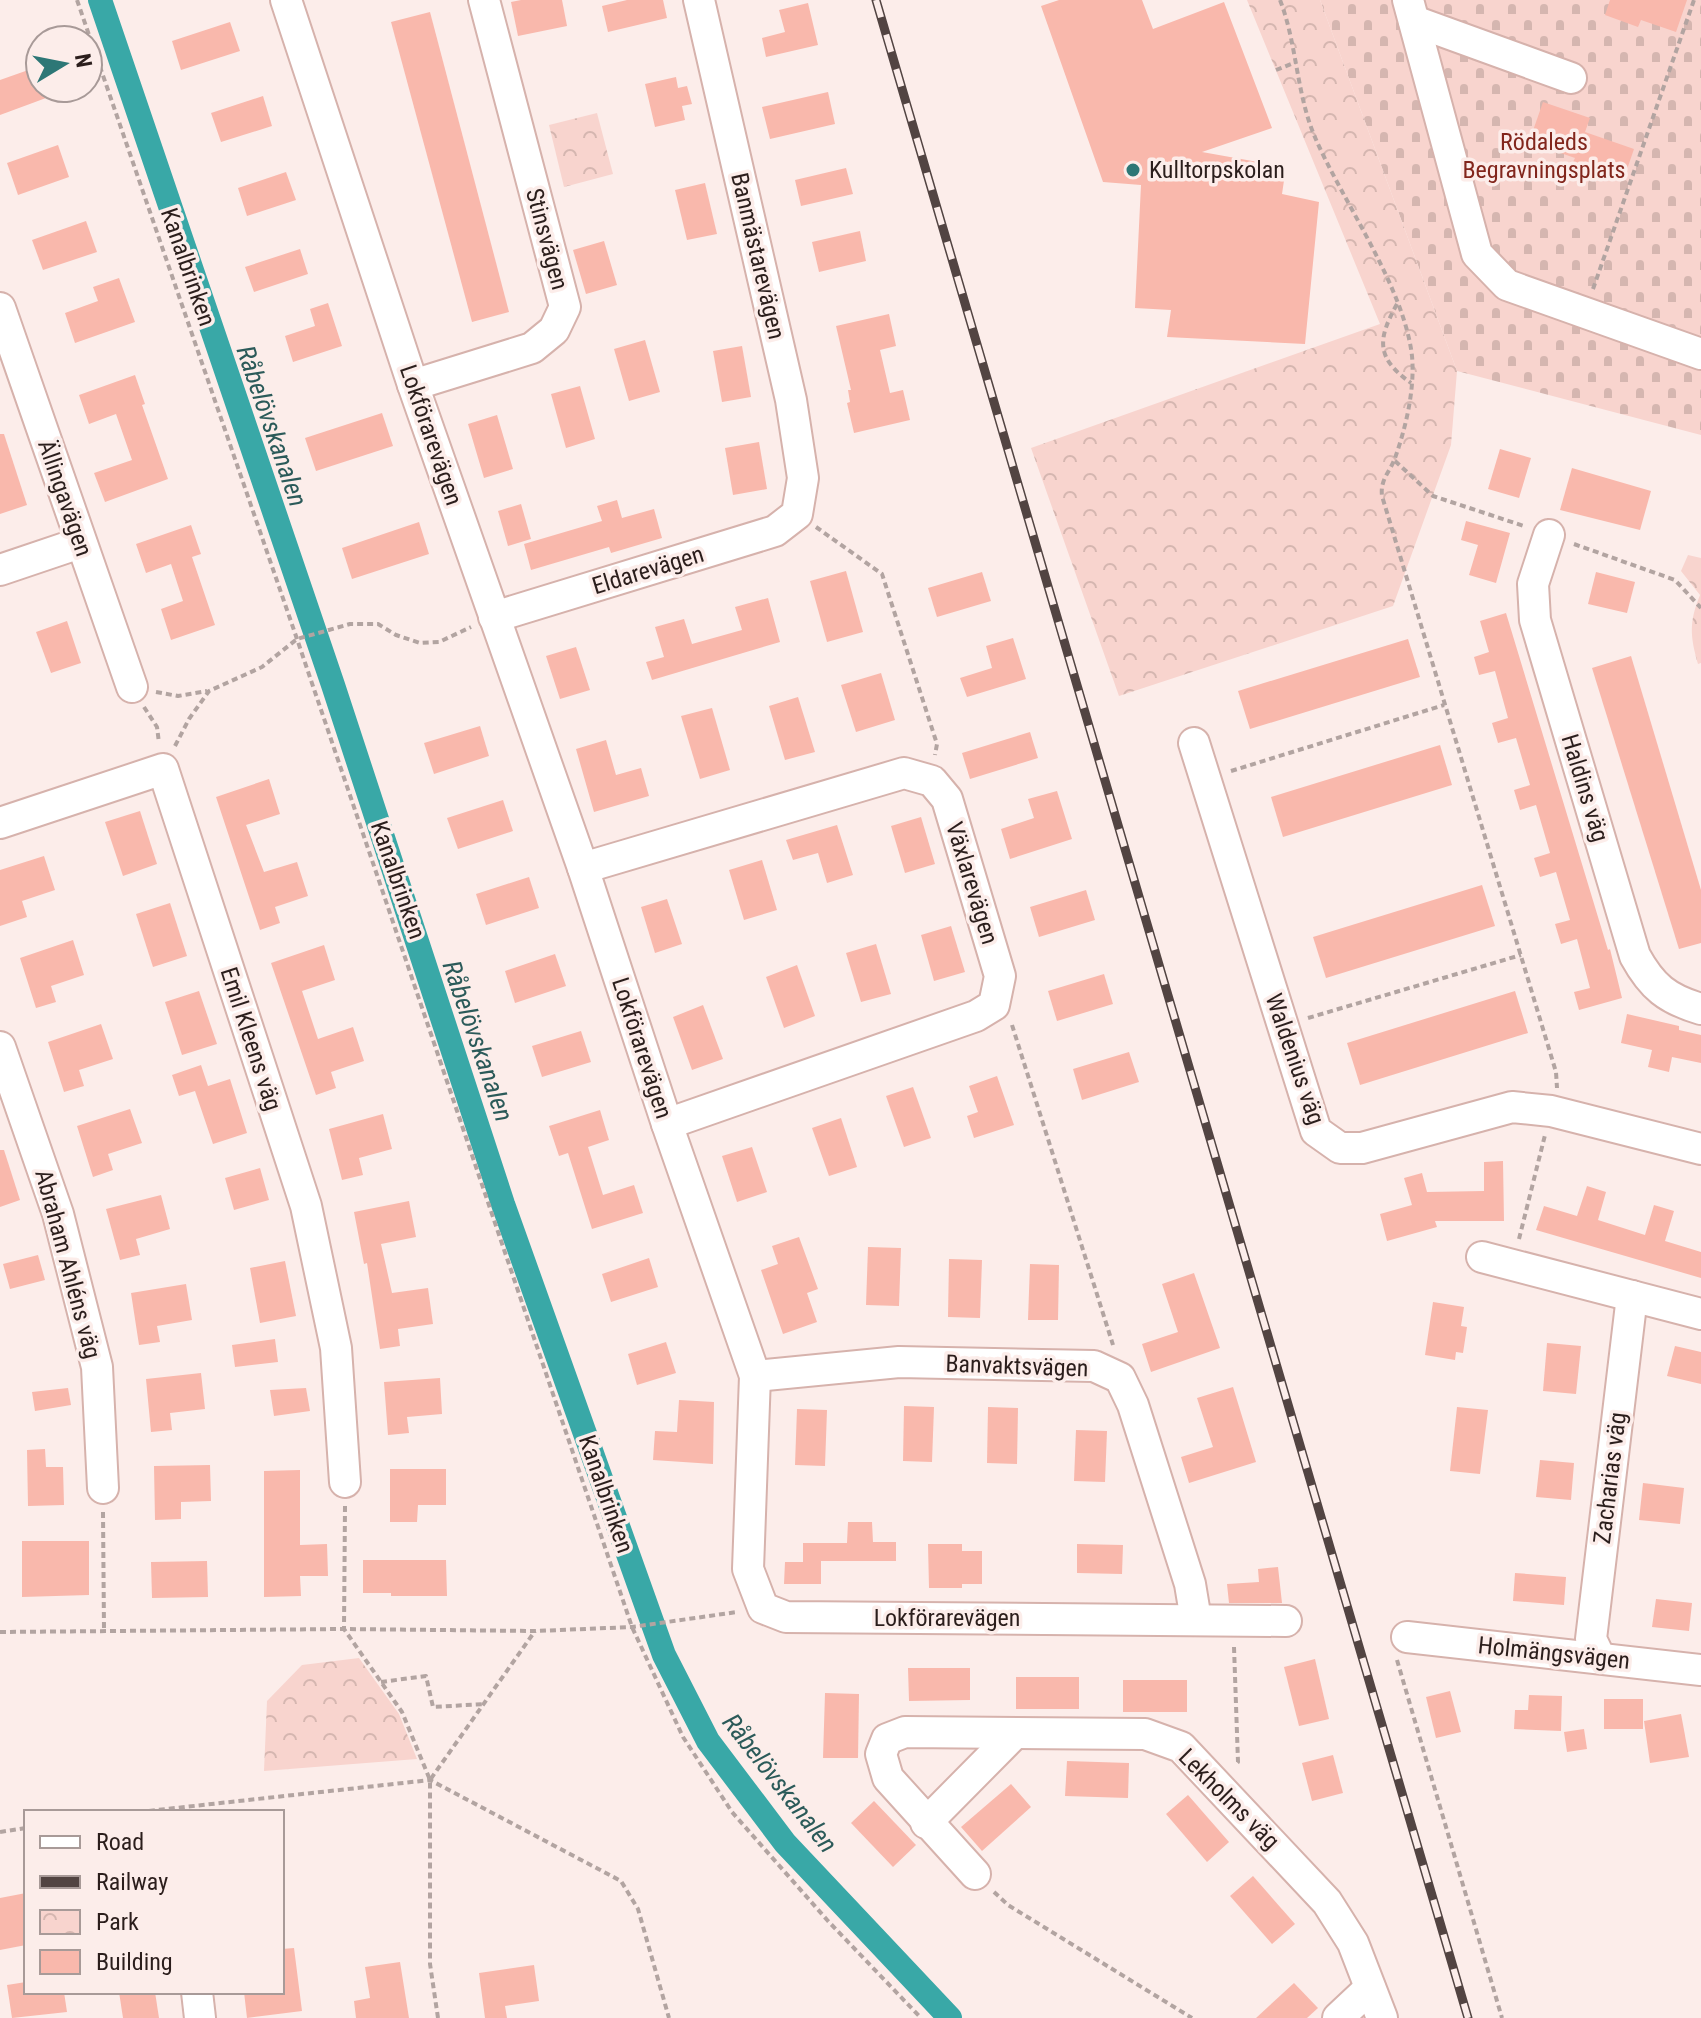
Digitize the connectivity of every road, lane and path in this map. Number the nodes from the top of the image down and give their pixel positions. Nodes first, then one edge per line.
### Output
1 (77, 0) edge
2 (484, 0) edge
3 (699, 0) edge
4 (1280, 0) edge
5 (1694, 0) edge
6 (290, 1) edge
7 (1411, 10) edge
8 (1296, 62) junction
9 (1276, 70) dead end
10 (1571, 78) dead end
11 (1397, 304) junction
12 (0, 308) edge
13 (1585, 313) junction
14 (1701, 354) edge
15 (1412, 383) junction
16 (413, 385) junction
17 (797, 514) junction
18 (1549, 535) dead end
19 (80, 543) junction
20 (0, 570) edge
21 (494, 617) junction
22 (297, 639) junction
23 (132, 687) junction
24 (209, 691) junction
25 (1445, 705) junction
26 (1194, 743) dead end
27 (163, 769) junction
28 (1205, 779) junction
29 (932, 781) junction
30 (0, 823) edge
31 (583, 868) junction
32 (1521, 955) junction
33 (994, 1005) junction
34 (1701, 1009) edge
35 (1283, 1026) junction
36 (0, 1047) edge
37 (1551, 1111) junction
38 (667, 1124) junction
39 (1701, 1149) edge
40 (1482, 1257) dead end
41 (1512, 1265) junction
42 (1632, 1296) junction
43 (1701, 1314) edge
44 (755, 1376) junction
45 (1120, 1378) junction
46 (345, 1482) joint
47 (103, 1488) joint
48 (763, 1608) junction
49 (1196, 1620) junction
50 (1233, 1621) junction
51 (1286, 1621) dead end
52 (632, 1627) junction
53 (344, 1629) junction
54 (104, 1630) junction
55 (535, 1631) junction
56 (0, 1632) edge
57 (1407, 1637) joint
58 (1600, 1658) junction
59 (1701, 1670) edge
60 (381, 1682) junction
61 (484, 1704) junction
62 (1015, 1733) junction
63 (430, 1780) junction
64 (1219, 1785) junction
65 (166, 1810) edge
66 (926, 1823) junction
67 (24, 1828) edge
68 (0, 1832) edge
69 (975, 1874) joint
70 (1370, 1988) junction
71 (197, 1994) edge
72 (200, 2018) edge
73 (438, 2018) edge
74 (669, 2018) edge
75 (921, 2018) edge
76 (1192, 2018) edge
77 (1338, 2018) edge
78 (1382, 2018) edge
79 (1502, 2018) edge

1 - 22 path, Kanalbrinken
2 - 16 street, Stinsvägen
3 - 17 street, Banmästarevägen
4 - 8 path
5 - 13 path
6 - 16 street, Lokförarevägen
7 - 10 street
7 - 13 street
8 - 9 path
8 - 11 path
11 - 15 path
11 - 15 path
12 - 19 street, Ällingavägen
13 - 14 street
15 - 25 path
16 - 21 street, Lokförarevägen
17 - 21 street, Eldarevägen
17 - 29 path
18 - 34 street, Haldins väg
19 - 20 street
19 - 23 street, Ällingavägen
21 - 22 path
21 - 31 street, Lokförarevägen
22 - 24 path
22 - 52 path, Kanalbrinken
23 - 24 path
23 - 27 path
24 - 27 path
25 - 28 path
25 - 32 path
26 - 28 street, Waldenius väg
27 - 30 street
27 - 46 street, Emil Kleens väg
28 - 35 street, Waldenius väg
29 - 31 street
29 - 33 street, Växlarevägen
31 - 38 street, Lokförarevägen
32 - 35 path
32 - 37 path
33 - 38 street
33 - 45 path
35 - 37 street, Waldenius väg
36 - 47 street, Abraham Ahléns väg
37 - 39 street, Waldenius väg
37 - 41 path
38 - 44 street, Lokförarevägen
40 - 41 street
41 - 42 street
42 - 43 street
42 - 58 street, Zacharias väg
44 - 45 street, Banvaktsvägen
44 - 48 street, Lokförarevägen
45 - 49 street, Banvaktsvägen
46 - 53 path
47 - 54 path
48 - 49 street, Lokförarevägen
48 - 52 path
49 - 50 street, Lokförarevägen
50 - 51 street, Lokförarevägen
50 - 64 path
52 - 55 path
52 - 75 path, Kanalbrinken
53 - 54 path
53 - 55 path
53 - 60 path
54 - 56 path
55 - 61 path
57 - 58 street, Holmängsvägen
57 - 79 path
58 - 59 street, Holmängsvägen
60 - 61 path
60 - 63 path
61 - 63 path
62 - 64 street, Lekholms väg
62 - 66 street
62 - 66 street, Lekholms väg
63 - 65 path
63 - 73 path
63 - 74 path
64 - 70 street, Lekholms väg
66 - 69 street, Lekholms väg
67 - 68 path
69 - 76 path
70 - 77 street
70 - 78 street, Lekholms väg
71 - 72 street

